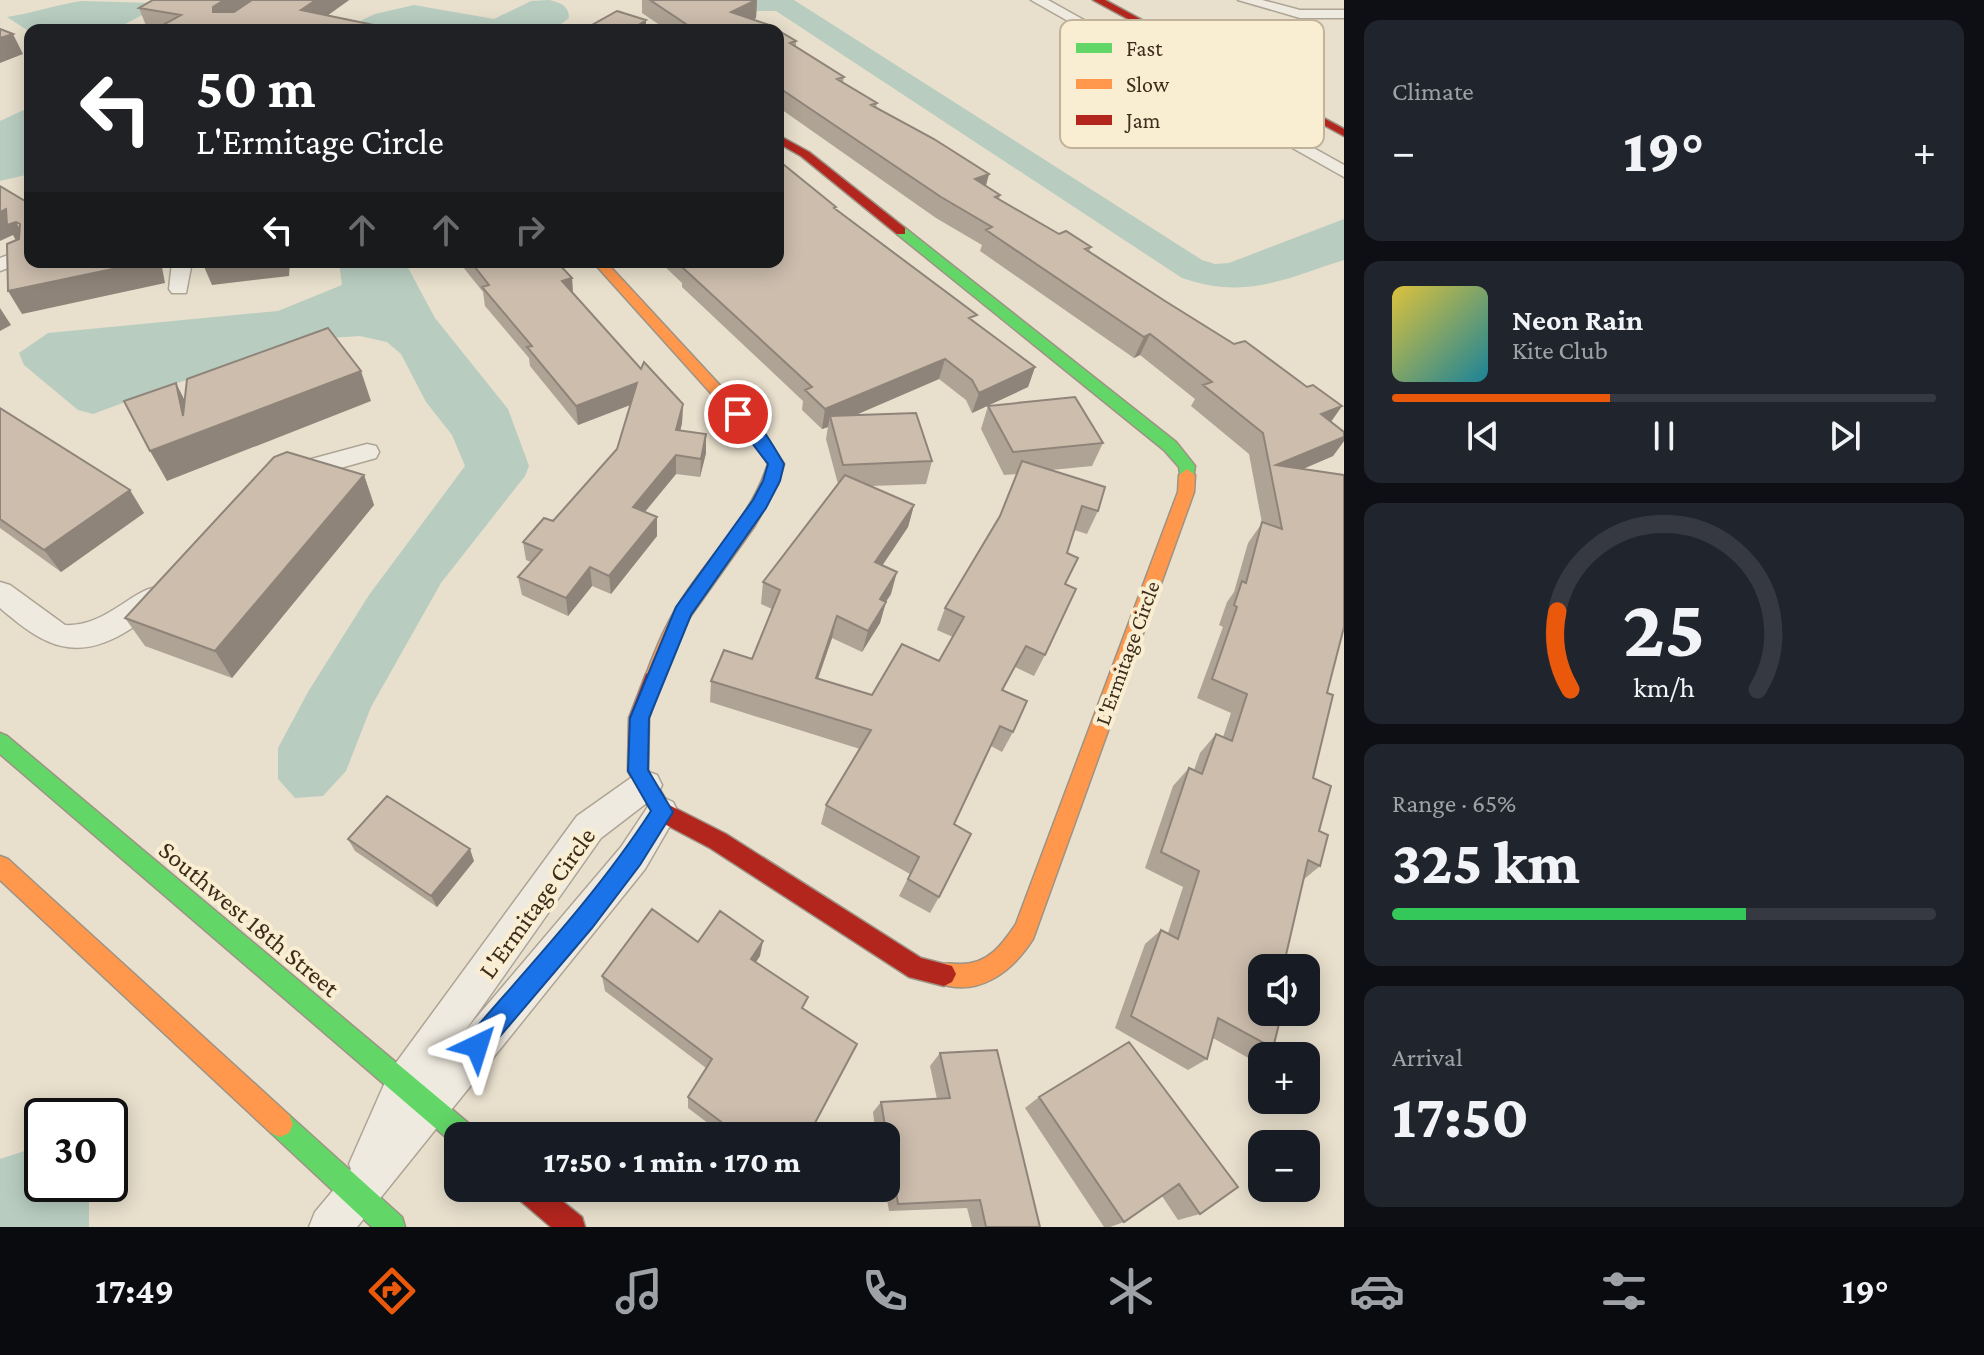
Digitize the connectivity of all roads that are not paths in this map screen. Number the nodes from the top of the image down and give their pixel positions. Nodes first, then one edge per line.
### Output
1 (1038, 0) edge
2 (1098, 0) edge
3 (1245, 0) edge
4 (1344, 14) edge
5 (1074, 20) edge
6 (1135, 20) edge
7 (1324, 122) edge
8 (1344, 133) edge
9 (784, 142) edge
10 (1301, 148) edge
11 (1344, 172) edge
12 (24, 255) edge
13 (0, 265) edge
14 (181, 268) edge
15 (604, 268) edge
16 (179, 289) dead end
17 (367, 452) dead end
18 (267, 485) edge
19 (178, 574) edge
20 (0, 593) edge
21 (0, 742) edge
22 (654, 798) junction
23 (0, 866) edge
24 (417, 1096) junction
25 (448, 1122) edge
26 (356, 1194) junction
27 (542, 1202) edge
28 (330, 1227) edge
29 (392, 1227) edge
30 (572, 1227) edge

1 - 5 street
2 - 6 street
3 - 4 street
7 - 8 street
9 - 22 street, L'Ermitage Circle
10 - 11 street
12 - 13 street
14 - 16 street
15 - 22 street
17 - 18 street
19 - 20 street
21 - 24 street, Southwest 18th Street
22 - 24 street, L'Ermitage Circle
22 - 24 street, L'Ermitage Circle
23 - 26 street
24 - 25 street, Southwest 18th Street
24 - 26 street, L'Ermitage Circle
26 - 28 street, L'Ermitage Circle
26 - 29 street
27 - 30 street

